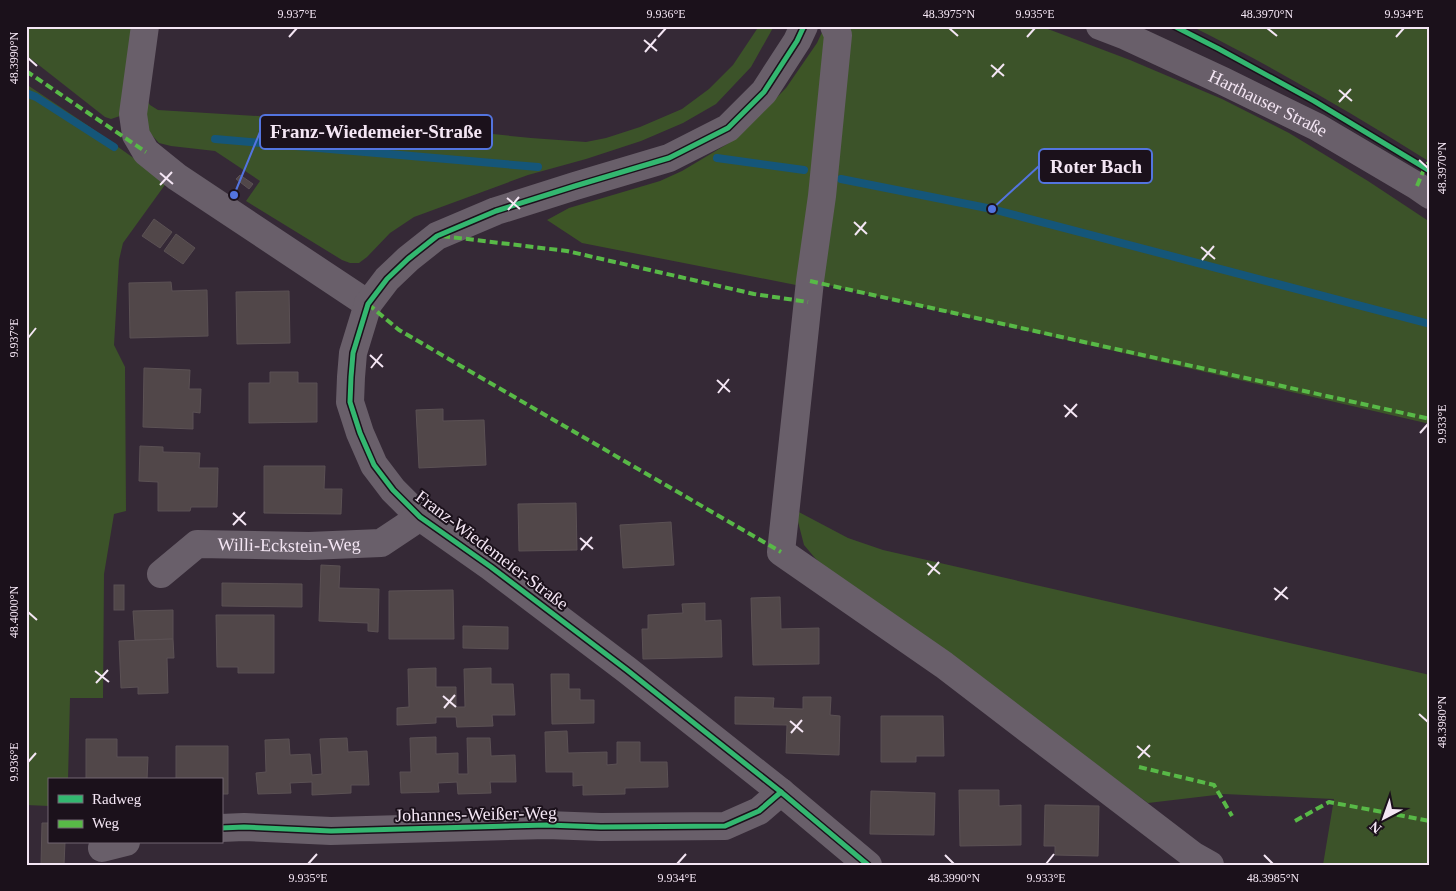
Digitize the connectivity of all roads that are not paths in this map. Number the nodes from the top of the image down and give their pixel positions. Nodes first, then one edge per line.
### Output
1 (145, 26) edge
2 (804, 26) edge
3 (834, 26) edge
4 (1100, 26) edge
5 (1430, 195) edge
6 (368, 304) junction
7 (420, 517) junction
8 (161, 574) dead end
9 (781, 792) junction
10 (222, 828) edge
11 (868, 865) edge
12 (1210, 865) edge

1 - 6 street
2 - 6 street, Franz-Wiedemeier-Straße
3 - 12 street
4 - 5 street, Harthauser Straße
6 - 7 street, Franz-Wiedemeier-Straße
7 - 8 street, Willi-Eckstein-Weg
7 - 9 street, Franz-Wiedemeier-Straße
9 - 10 street, Johannes-Weißer-Weg
9 - 11 street, Franz-Wiedemeier-Straße

